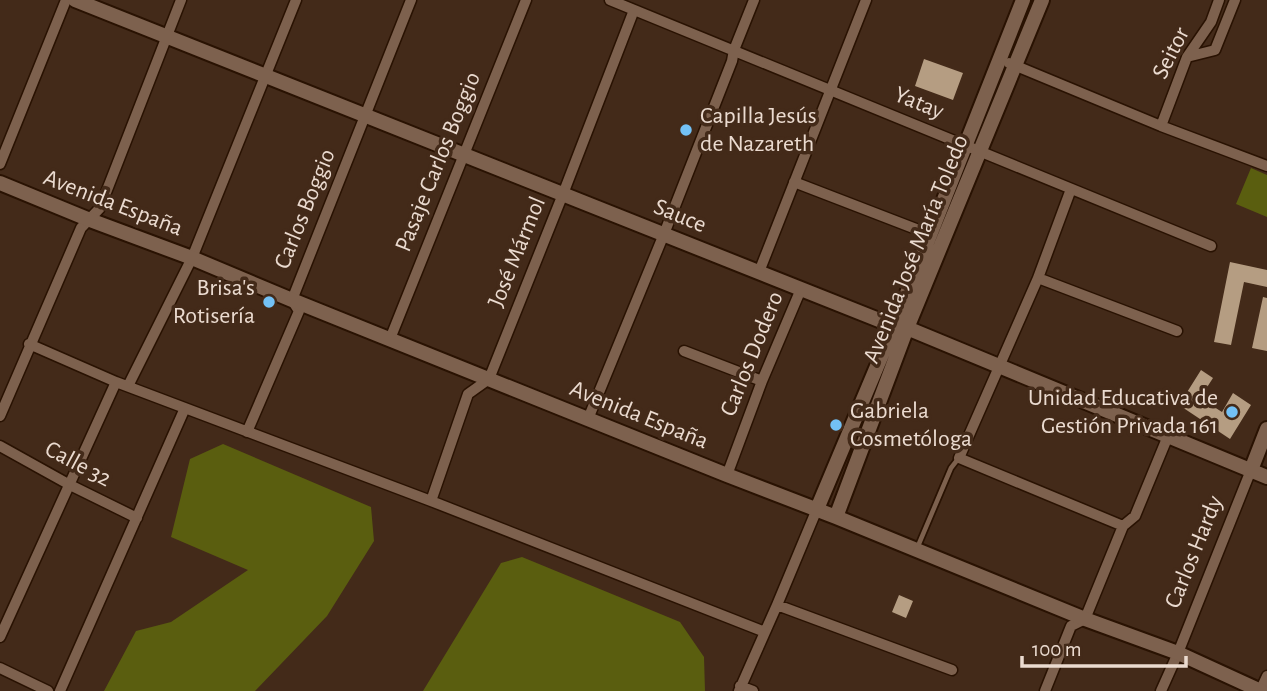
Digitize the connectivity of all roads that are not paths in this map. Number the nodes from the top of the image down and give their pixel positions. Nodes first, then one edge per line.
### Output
1 (66, 0) edge
2 (75, 0) edge
3 (181, 0) edge
4 (296, 0) edge
5 (411, 0) edge
6 (526, 0) edge
7 (610, 0) edge
8 (754, 0) edge
9 (866, 0) edge
10 (1023, 0) edge
11 (1042, 0) edge
12 (1219, 0) edge
13 (1236, 0) edge
14 (634, 10) junction
15 (166, 36) junction
16 (734, 50) junction
17 (1187, 57) junction
18 (999, 59) junction
19 (1015, 66) junction
20 (265, 76) junction
21 (831, 89) junction
22 (364, 116) junction
23 (1160, 126) junction
24 (965, 144) junction
25 (981, 151) junction
26 (463, 154) junction
27 (0, 164) edge
28 (1267, 166) edge
29 (794, 181) junction
30 (0, 183) edge
31 (1072, 189) junction
32 (563, 194) junction
33 (90, 220) junction
34 (664, 234) junction
35 (929, 234) junction
36 (1211, 246) dead end
37 (192, 258) junction
38 (759, 272) junction
39 (1038, 278) junction
40 (801, 289) junction
41 (292, 300) junction
42 (901, 327) junction
43 (1177, 331) dead end
44 (390, 339) junction
45 (29, 344) junction
46 (684, 351) dead end
47 (1000, 366) junction
48 (489, 379) junction
49 (762, 381) junction
50 (116, 382) junction
51 (128, 386) junction
52 (185, 408) junction
53 (0, 416) edge
54 (588, 419) junction
55 (1267, 429) edge
56 (247, 432) junction
57 (1168, 436) junction
58 (0, 446) edge
59 (959, 458) junction
60 (1251, 470) junction
61 (727, 475) junction
62 (1267, 477) edge
63 (70, 485) junction
64 (431, 501) junction
65 (817, 509) junction
66 (836, 517) junction
67 (137, 518) junction
68 (1123, 526) junction
69 (917, 550) junction
70 (777, 605) junction
71 (1085, 619) junction
72 (765, 632) junction
73 (0, 637) edge
74 (1178, 653) junction
75 (0, 668) edge
76 (951, 670) dead end
77 (1267, 676) edge
78 (740, 689) edge
79 (48, 691) edge
80 (60, 691) edge
81 (753, 691) edge
82 (1045, 691) edge
83 (1161, 691) edge
84 (1260, 691) edge

1 - 27 street
2 - 15 main road, Sauce
3 - 15 street
4 - 20 street
5 - 22 street, Carlos Boggio
6 - 26 street, Pasaje Carlos Boggio
7 - 14 street, Yatay
8 - 16 street
9 - 21 street, Carlos Dodero
10 - 18 main road, Avenida José María Toledo
11 - 19 main road, Avenida José María Toledo
12 - 17 street, Seitor
13 - 17 street
14 - 16 street, Yatay
14 - 32 street, José Mármol
15 - 20 main road, Sauce
15 - 33 street
16 - 21 street, Yatay
16 - 34 street
17 - 23 street, Seitor
18 - 19 street
18 - 24 main road, Avenida José María Toledo
19 - 23 street
19 - 25 main road, Avenida José María Toledo
20 - 22 main road, Sauce
20 - 37 street
21 - 24 street, Yatay
21 - 29 street, Carlos Dodero
22 - 26 main road, Sauce
22 - 41 street, Carlos Boggio
23 - 28 street
24 - 25 street, Yatay
24 - 35 main road, Avenida José María Toledo
25 - 31 street, Yatay
25 - 42 main road, Avenida José María Toledo
26 - 32 main road, Sauce
26 - 44 street, Pasaje Carlos Boggio
29 - 35 street
29 - 38 street, Carlos Dodero
30 - 33 main road, Avenida España
31 - 36 street, Yatay
31 - 39 street
32 - 34 main road, Sauce
32 - 48 street, José Mármol
33 - 37 main road, Avenida España
33 - 45 street
34 - 38 main road, Sauce
34 - 54 street
35 - 42 main road, Avenida José María Toledo
37 - 41 main road, Avenida España
37 - 51 street
38 - 40 main road, Sauce
39 - 43 street
39 - 47 street
40 - 42 main road, Sauce
40 - 49 street, Carlos Dodero
41 - 44 main road, Avenida España
41 - 56 street, Carlos Boggio
42 - 47 main road, Sauce
42 - 65 main road, Avenida José María Toledo
42 - 66 main road, Avenida José María Toledo
44 - 48 main road, Avenida España
45 - 50 street
45 - 53 street
46 - 49 street
47 - 57 main road, Sauce
47 - 59 street
48 - 54 main road, Avenida España
48 - 64 street, José Mármol
49 - 61 street, Carlos Dodero
50 - 51 street
50 - 63 street
51 - 52 street
52 - 56 street
52 - 67 street
54 - 61 main road, Avenida España
55 - 60 main road, Carlos Hardy
56 - 64 street
57 - 60 main road, Sauce
57 - 68 street
58 - 63 street, Calle 32
59 - 68 street
59 - 69 lane
60 - 62 main road, Sauce
60 - 74 street, Carlos Hardy
61 - 65 main road, Avenida España
63 - 67 street, Calle 32
63 - 73 street
64 - 72 street
65 - 66 main road, Avenida España
65 - 70 street
66 - 69 main road, Avenida España
67 - 80 street
68 - 71 street
69 - 71 main road, Avenida España
70 - 72 street
70 - 76 street
71 - 74 main road, Avenida España
71 - 82 street
72 - 78 street
74 - 83 street, Carlos Hardy
74 - 84 main road, Avenida España
75 - 79 street
77 - 84 street
78 - 81 street

